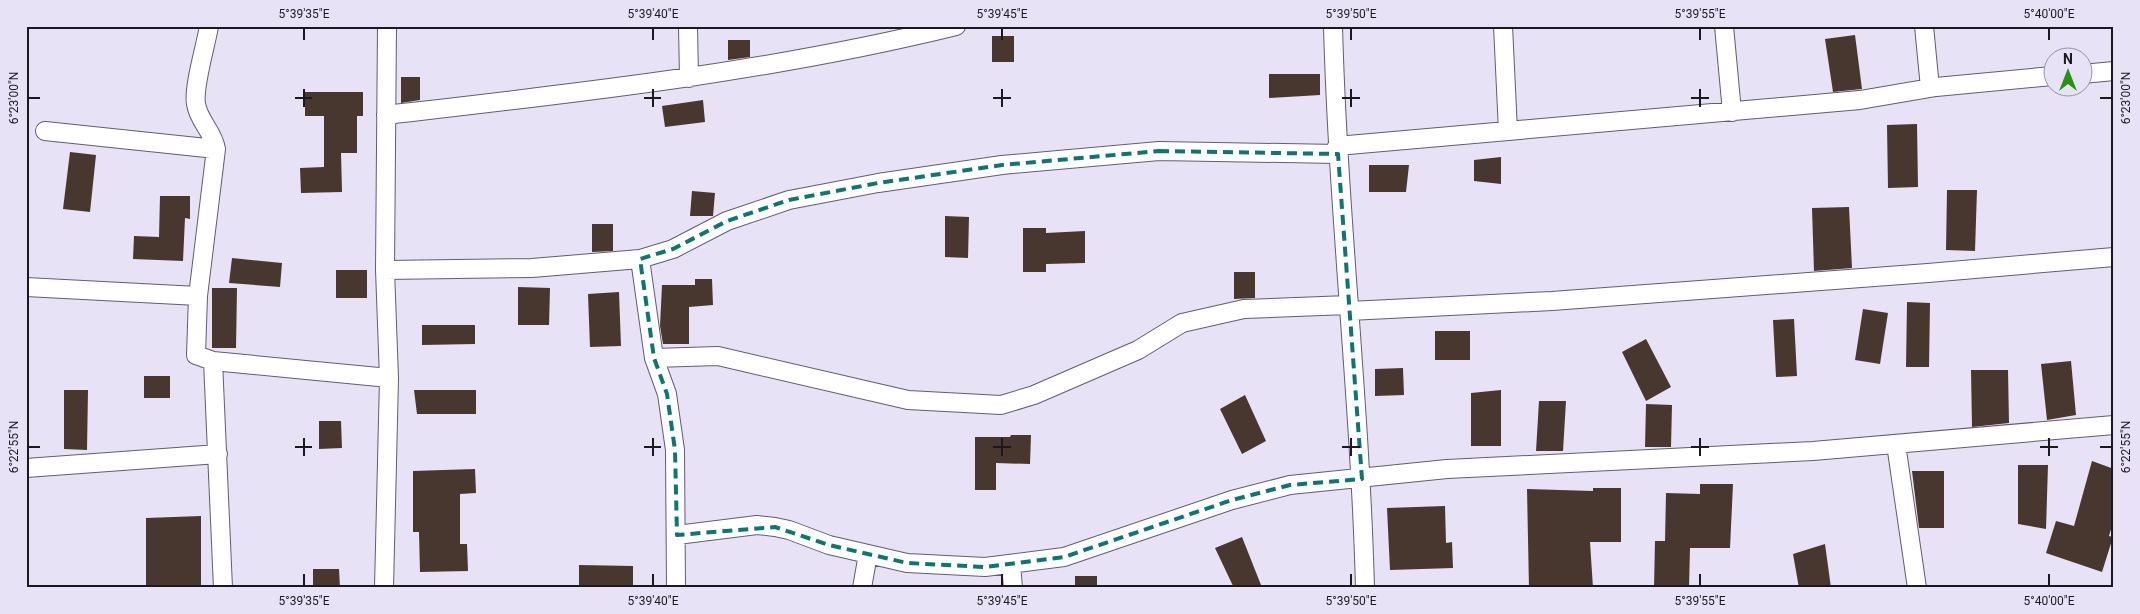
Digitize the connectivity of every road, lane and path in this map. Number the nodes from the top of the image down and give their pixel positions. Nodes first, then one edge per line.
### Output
1 (209, 26) edge
2 (386, 26) edge
3 (688, 26) edge
4 (956, 26) edge
5 (1333, 26) edge
6 (1503, 26) edge
7 (1724, 26) edge
8 (1924, 26) edge
9 (2114, 71) edge
10 (2092, 73) edge
11 (2042, 77) edge
12 (689, 78) junction
13 (1930, 88) junction
14 (1732, 112) junction
15 (386, 115) junction
16 (45, 131) dead end
17 (1508, 131) junction
18 (216, 149) junction
19 (1338, 150) junction
20 (2114, 257) edge
21 (640, 259) junction
22 (385, 270) junction
23 (26, 288) edge
24 (198, 296) junction
25 (1348, 308) junction
26 (654, 358) junction
27 (212, 362) junction
28 (389, 378) junction
29 (2114, 425) edge
30 (1896, 444) junction
31 (218, 454) junction
32 (26, 468) edge
33 (1362, 479) junction
34 (677, 535) junction
35 (868, 554) junction
36 (1011, 564) junction
37 (223, 588) edge
38 (384, 588) edge
39 (676, 588) edge
40 (862, 588) edge
41 (1013, 588) edge
42 (1365, 588) edge
43 (1917, 588) edge

1 - 18 street
2 - 15 street
3 - 12 street
4 - 12 street
5 - 19 street
6 - 17 street
7 - 14 street
8 - 13 street
9 - 10 street
11 - 13 street
12 - 15 street
13 - 14 street
14 - 17 street
15 - 22 street
16 - 18 street
17 - 19 street
18 - 24 street
19 - 21 street
19 - 25 street
20 - 25 street
21 - 22 street
21 - 26 street
22 - 28 street
23 - 24 street
24 - 27 street
25 - 26 street
25 - 33 street
26 - 34 street
27 - 28 street
27 - 31 street
28 - 38 street
29 - 30 street
30 - 33 street
30 - 43 street
31 - 32 street
31 - 37 street
33 - 36 street
33 - 42 street
34 - 35 street
34 - 39 street
35 - 36 street
35 - 40 street
36 - 41 street

